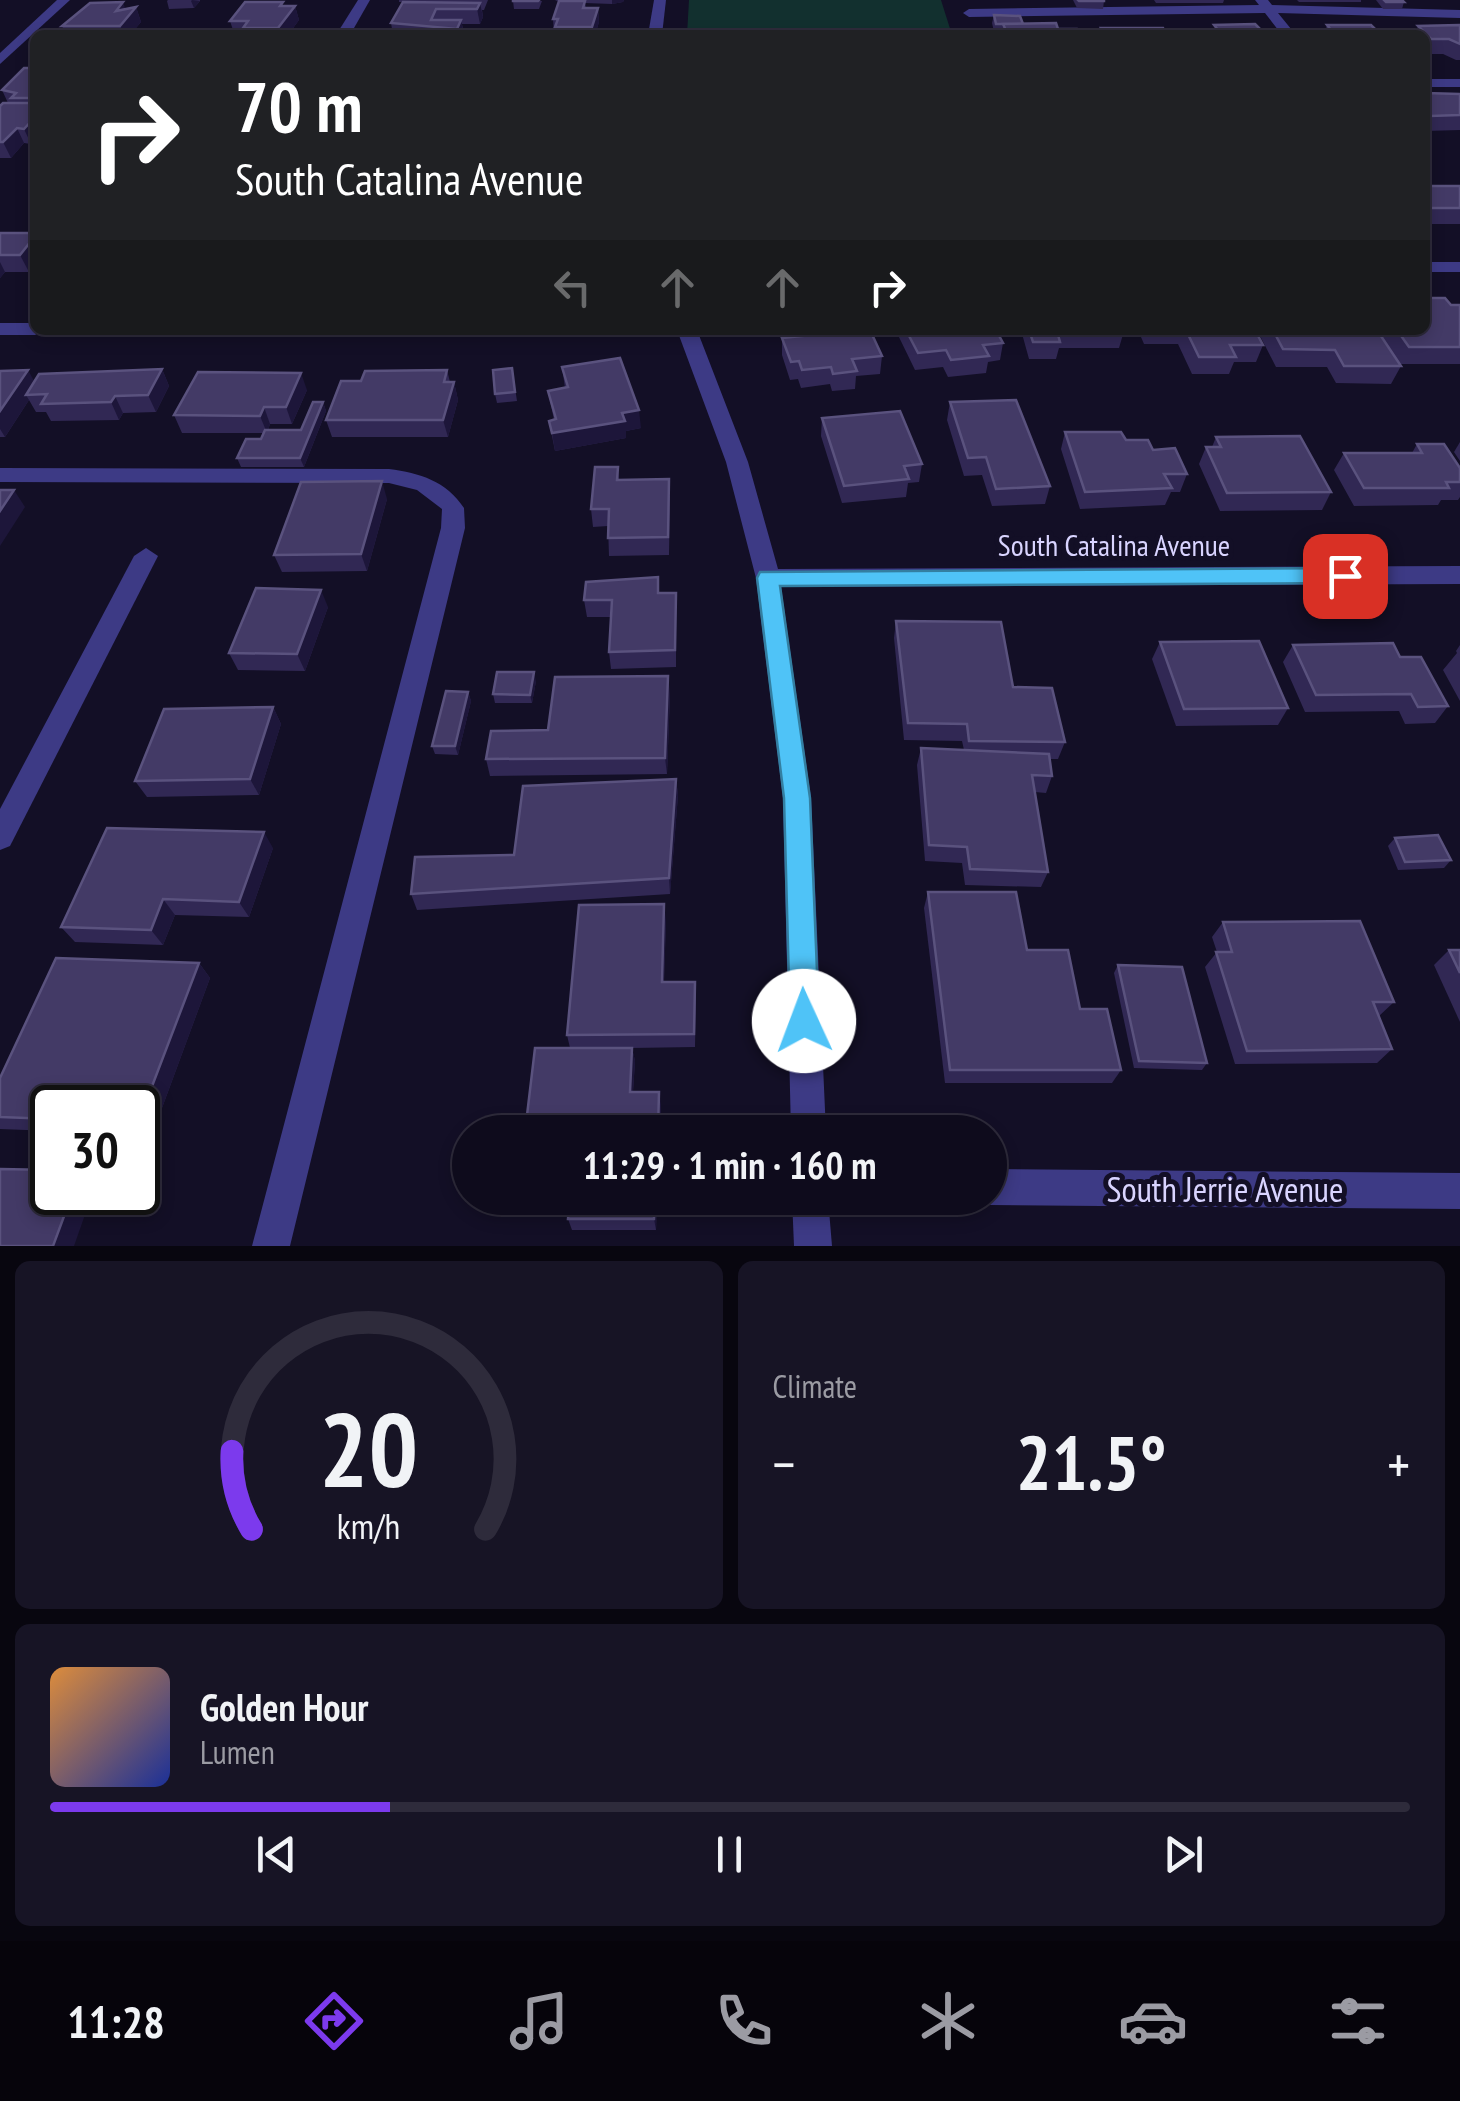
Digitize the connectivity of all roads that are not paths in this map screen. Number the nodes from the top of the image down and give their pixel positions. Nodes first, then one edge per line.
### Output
1 (64, 0) edge
2 (364, 0) edge
3 (660, 0) edge
4 (1406, 0) edge
5 (1264, 4) edge
6 (1111, 5) edge
7 (969, 12) edge
8 (1421, 14) junction
9 (1460, 14) edge
10 (32, 30) edge
11 (346, 30) edge
12 (656, 30) edge
13 (1285, 30) edge
14 (30, 32) edge
15 (0, 60) edge
16 (1430, 83) edge
17 (1460, 83) edge
18 (1460, 267) edge
19 (1430, 268) edge
20 (0, 329) edge
21 (30, 329) edge
22 (689, 335) edge
23 (0, 475) edge
24 (146, 556) dead end
25 (1460, 575) edge
26 (768, 578) junction
27 (0, 837) edge
28 (807, 1115) edge
29 (1007, 1187) edge
30 (1460, 1190) edge
31 (811, 1215) edge
32 (271, 1246) edge
33 (812, 1246) edge

1 - 10 street
2 - 11 street
3 - 12 street
4 - 8 street
5 - 6 street
5 - 8 street
5 - 13 street
6 - 7 street
8 - 9 street
14 - 15 street
16 - 17 street
18 - 19 street
20 - 21 street
22 - 26 street
23 - 32 street
24 - 27 street
25 - 26 street, South Catalina Avenue
26 - 28 street
29 - 30 street, South Jerrie Avenue
31 - 33 street

